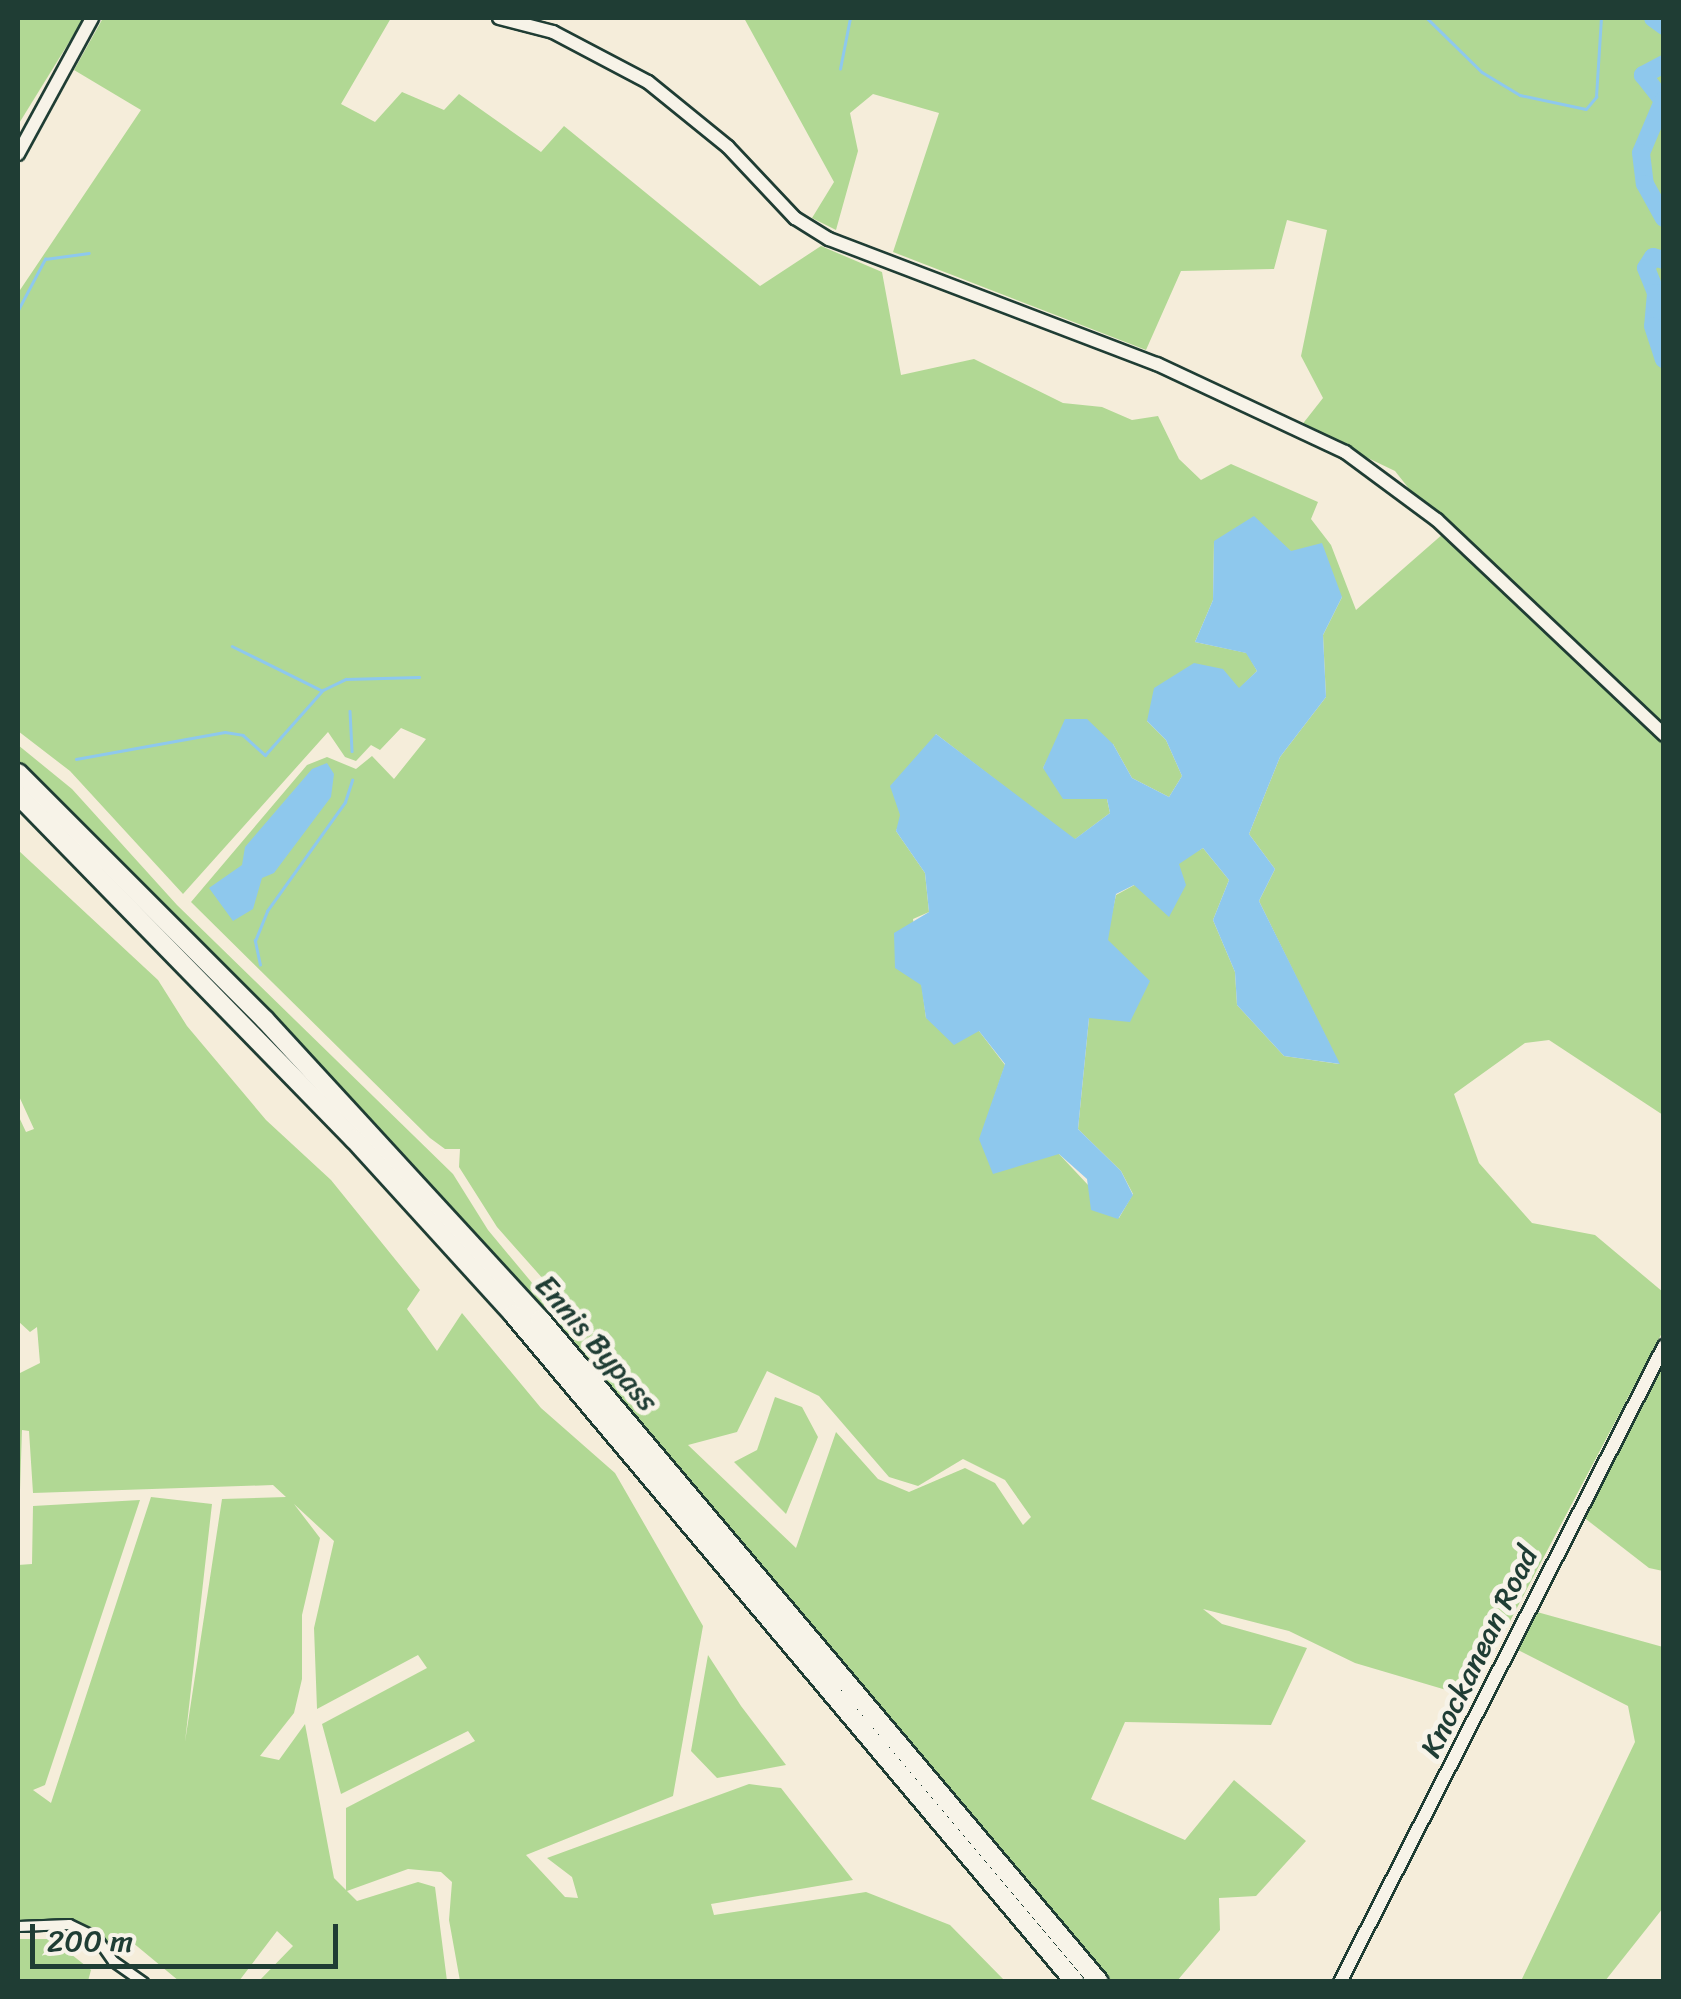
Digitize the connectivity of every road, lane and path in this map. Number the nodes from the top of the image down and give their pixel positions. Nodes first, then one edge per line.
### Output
1 (92, 18) edge
2 (499, 18) edge
3 (18, 154) edge
4 (1664, 735) edge
5 (18, 773) edge
6 (18, 795) edge
7 (1664, 1346) edge
8 (18, 1926) edge
9 (143, 1982) edge
10 (1075, 1982) edge
11 (1099, 1982) edge
12 (1340, 1982) edge

1 - 3 street
2 - 4 street
5 - 11 highway, Ennis Bypass
6 - 10 highway, Ennis Bypass
7 - 12 street, Knockanean Road
8 - 9 street

